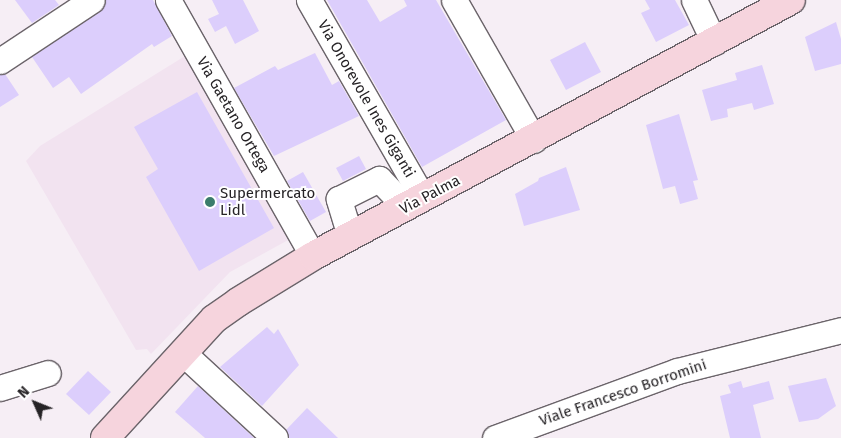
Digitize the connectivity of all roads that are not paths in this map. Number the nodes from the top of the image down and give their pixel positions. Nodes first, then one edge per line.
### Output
1 (92, 0) edge
2 (168, 0) edge
3 (309, 0) edge
4 (454, 0) edge
5 (694, 0) edge
6 (791, 0) edge
7 (714, 42) junction
8 (0, 61) edge
9 (534, 140) junction
10 (414, 203) junction
11 (350, 236) junction
12 (313, 256) junction
13 (841, 330) edge
14 (183, 353) junction
15 (48, 374) dead end
16 (0, 388) edge
17 (105, 438) edge
18 (275, 438) edge
19 (494, 438) edge

1 - 8 street
2 - 12 street, Via Gaetano Ortega
3 - 10 street, Via Onorevole Ines Giganti
4 - 9 street
5 - 7 street
6 - 7 main road, Via Palma
7 - 9 main road, Via Palma
9 - 10 main road, Via Palma
10 - 11 main road, Via Palma
10 - 11 street
11 - 12 main road, Via Palma
12 - 14 main road, Via Palma
13 - 19 street, Viale Francesco Borromini
14 - 17 main road, Via Palma
14 - 18 street
15 - 16 street

